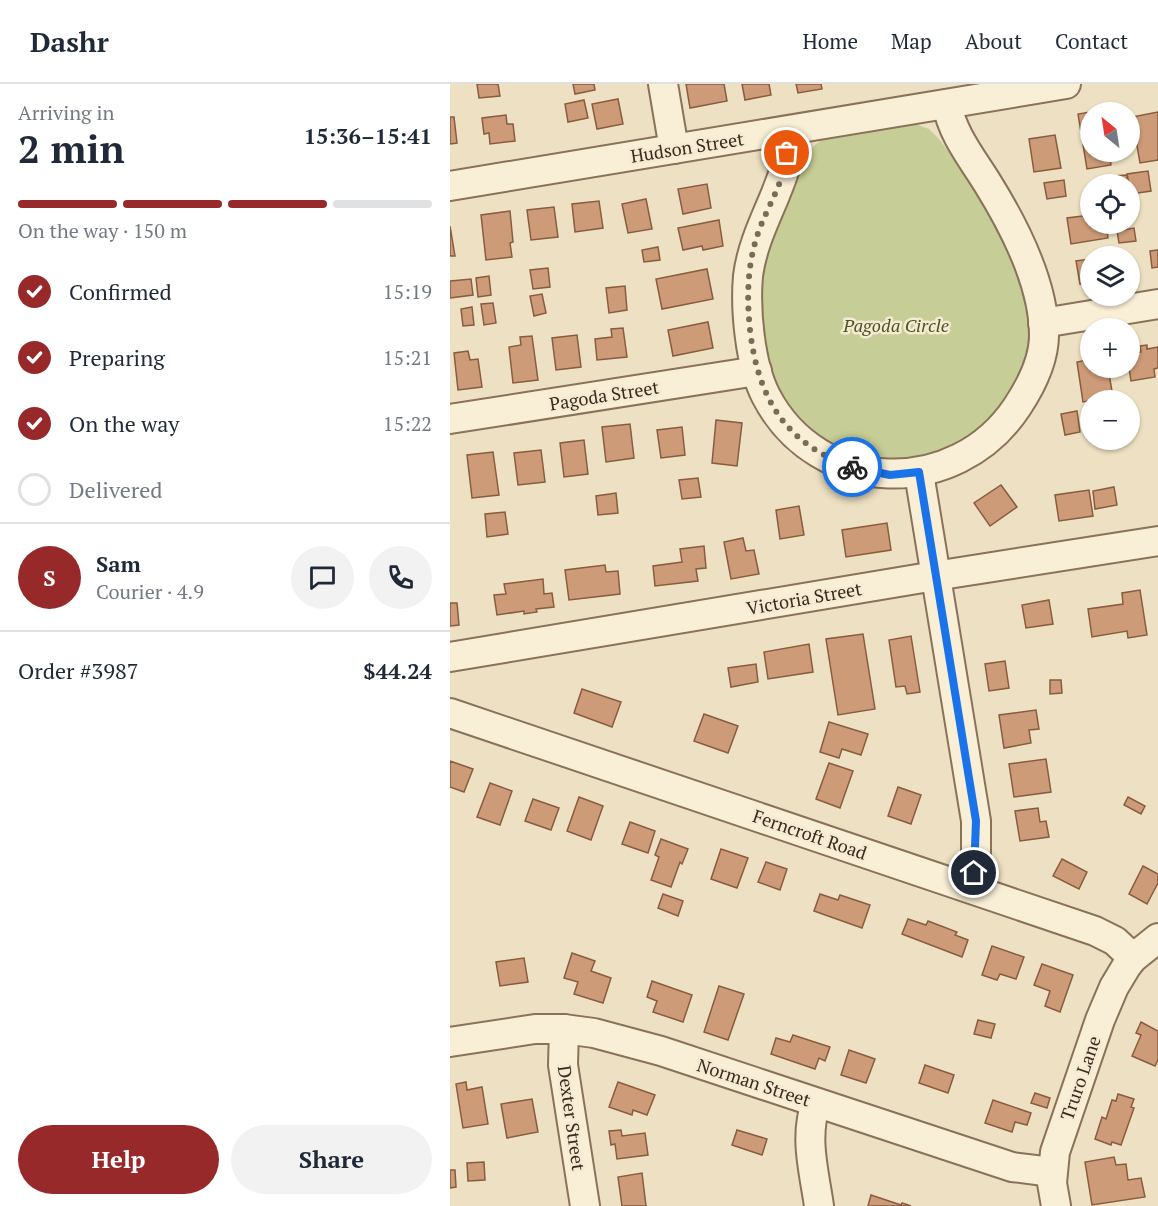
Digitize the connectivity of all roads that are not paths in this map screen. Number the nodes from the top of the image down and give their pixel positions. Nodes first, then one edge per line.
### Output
1 (663, 84) edge
2 (1066, 84) edge
3 (947, 104) junction
4 (784, 131) junction
5 (674, 149) junction
6 (450, 186) edge
7 (1158, 304) edge
8 (1043, 323) junction
9 (757, 370) junction
10 (450, 419) edge
11 (919, 472) junction
12 (1158, 541) edge
13 (935, 576) junction
14 (450, 657) edge
15 (450, 713) edge
16 (970, 888) junction
17 (1158, 938) edge
18 (1134, 958) junction
19 (564, 1029) junction
20 (450, 1042) edge
21 (816, 1102) junction
22 (1052, 1172) junction
23 (585, 1206) edge
24 (819, 1206) edge
25 (1056, 1206) edge

1 - 5 street
2 - 3 street, Hudson Street
3 - 4 street, Hudson Street
3 - 8 street
4 - 5 street, Hudson Street
4 - 9 street
5 - 6 street, Hudson Street
7 - 8 street
8 - 11 street
9 - 10 street, Pagoda Street
9 - 11 street
11 - 13 street
12 - 13 street, Victoria Street
13 - 14 street, Victoria Street
13 - 16 street
15 - 16 street, Ferncroft Road
16 - 18 street, Ferncroft Road
17 - 18 street
18 - 22 street, Truro Lane
19 - 20 street, Norman Street
19 - 21 street, Norman Street
19 - 23 street, Dexter Street
21 - 22 street, Norman Street
21 - 24 street
22 - 25 street, Truro Lane

